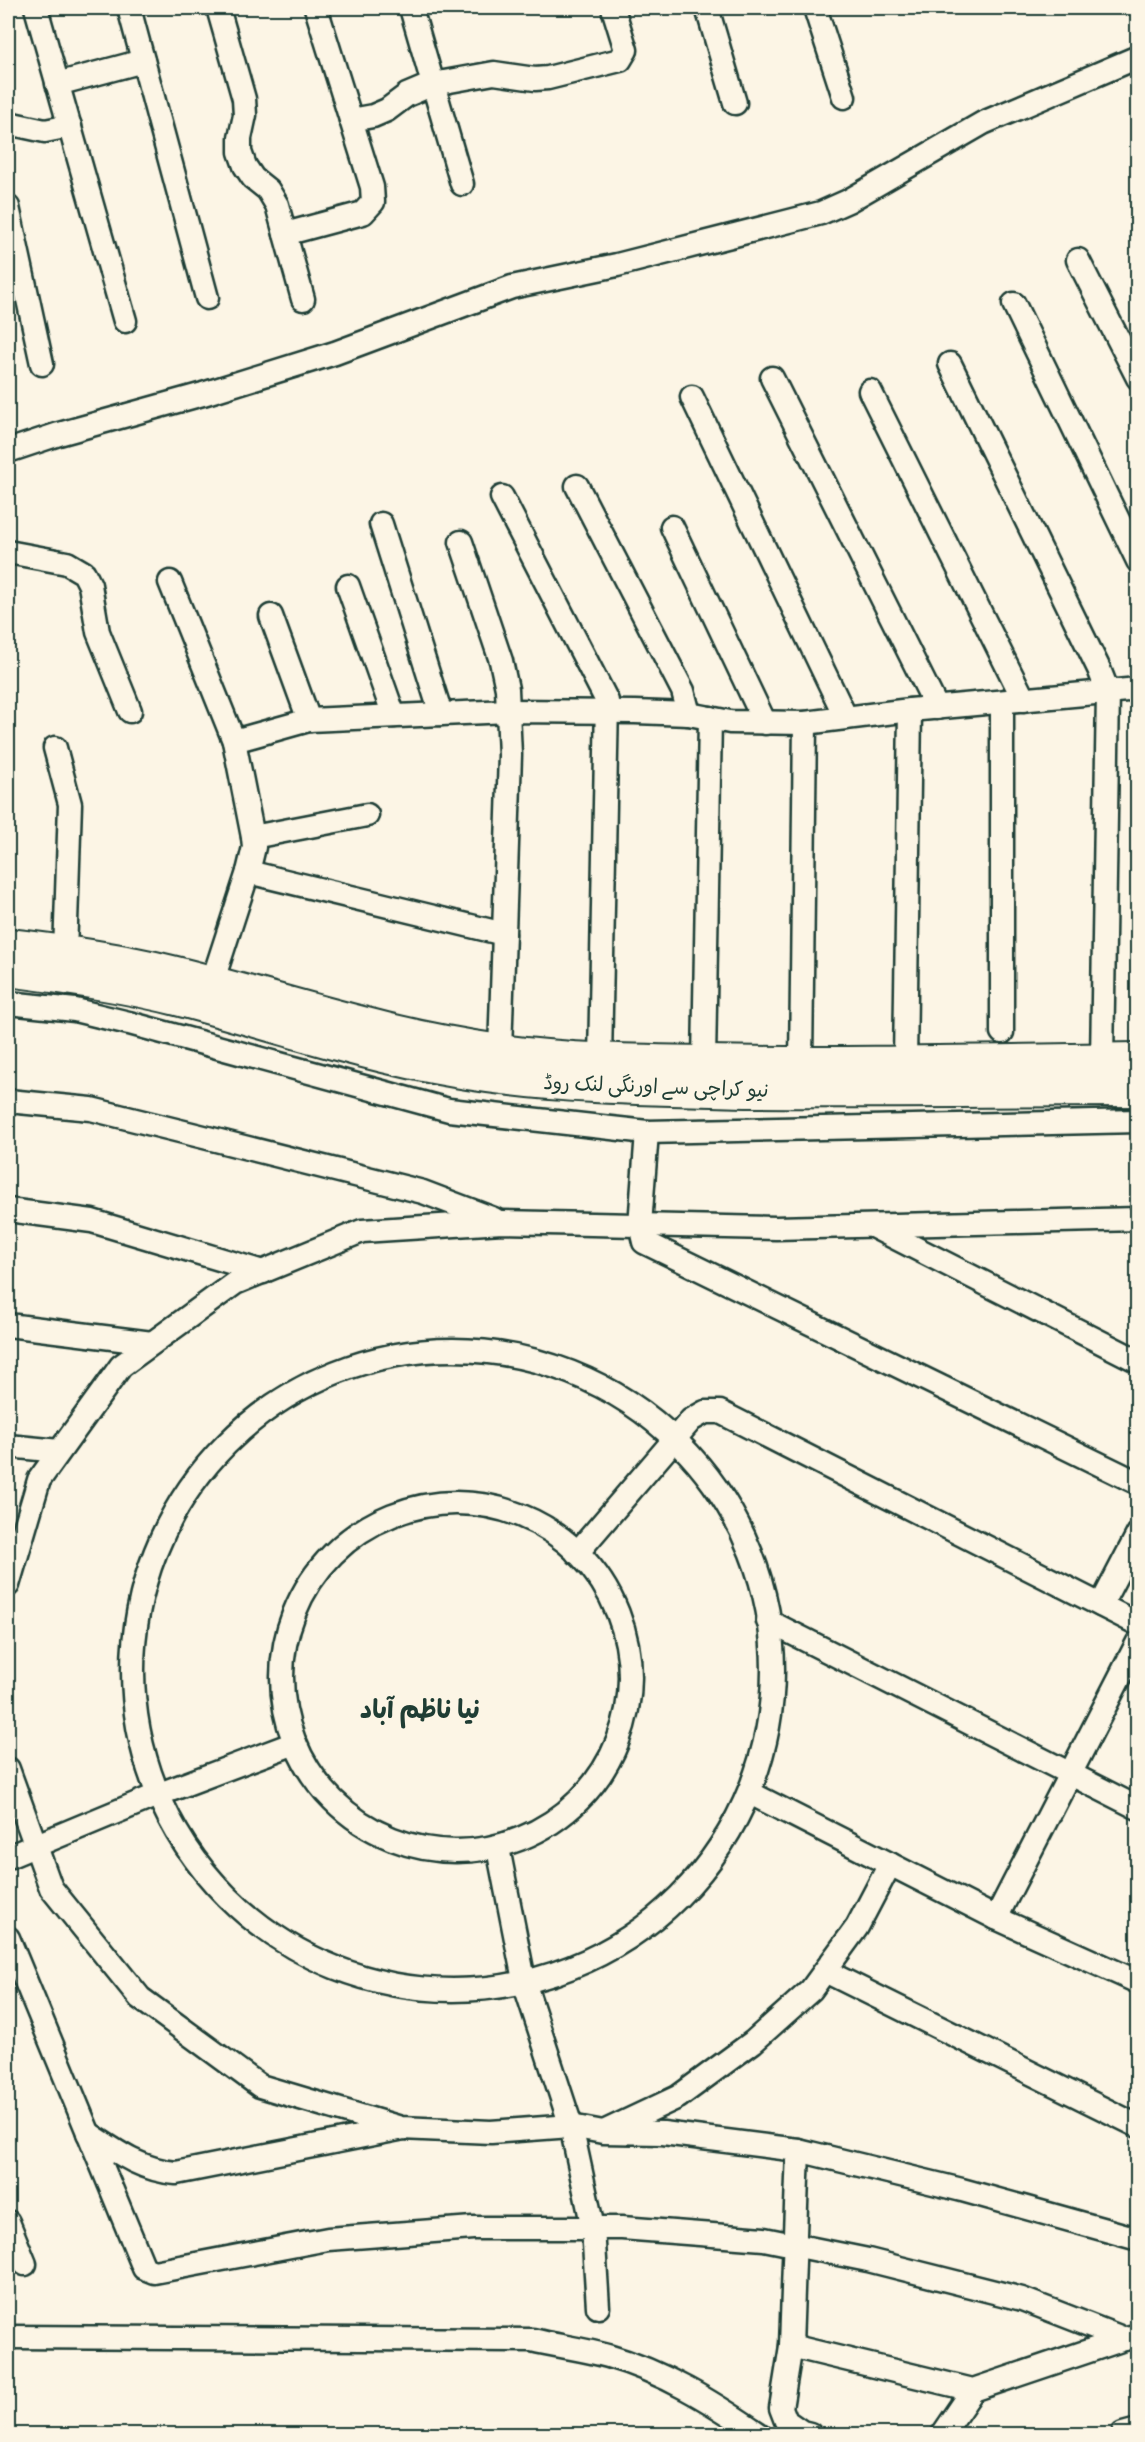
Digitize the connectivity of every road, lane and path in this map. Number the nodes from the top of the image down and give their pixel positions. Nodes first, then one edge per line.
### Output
1 (36, 8) edge
2 (129, 8) edge
3 (218, 8) edge
4 (316, 8) edge
5 (411, 8) edge
6 (613, 8) edge
7 (707, 8) edge
8 (815, 8) edge
9 (1137, 57) edge
10 (143, 61) junction
11 (57, 84) junction
12 (433, 84) junction
13 (843, 97) dead end
14 (735, 102) dead end
15 (351, 120) junction
16 (8, 123) edge
17 (70, 126) junction
18 (462, 184) dead end
19 (8, 207) edge
20 (285, 234) junction
21 (1078, 260) dead end
22 (207, 298) dead end
23 (303, 299) dead end
24 (1014, 304) dead end
25 (125, 321) dead end
26 (950, 363) dead end
27 (42, 364) dead end
28 (772, 378) dead end
29 (1137, 378) edge
30 (870, 391) dead end
31 (692, 397) dead end
32 (8, 451) edge
33 (577, 486) dead end
34 (502, 497) dead end
35 (381, 524) dead end
36 (672, 527) dead end
37 (461, 542) dead end
38 (8, 552) edge
39 (1137, 561) edge
40 (170, 582) dead end
41 (348, 586) dead end
42 (271, 616) dead end
43 (1137, 689) edge
44 (1108, 692) junction
45 (1013, 701) junction
46 (937, 708) junction
47 (129, 711) dead end
48 (508, 711) junction
49 (910, 711) junction
50 (608, 712) junction
51 (441, 714) junction
52 (394, 716) junction
53 (700, 716) junction
54 (846, 718) junction
55 (309, 720) junction
56 (765, 723) junction
57 (805, 723) junction
58 (234, 741) junction
59 (55, 748) dead end
60 (368, 815) dead end
61 (253, 837) junction
62 (248, 872) junction
63 (504, 934) junction
64 (8, 945) edge
65 (65, 952) junction
66 (8, 970) edge
67 (212, 983) junction
68 (8, 1003) edge
69 (1002, 1032) dead end
70 (500, 1051) junction
71 (1137, 1059) edge
72 (600, 1060) junction
73 (704, 1062) junction
74 (905, 1063) junction
75 (801, 1064) junction
76 (1082, 1070) junction
77 (633, 1075) junction
78 (1137, 1090) edge
79 (8, 1101) edge
80 (1137, 1121) edge
81 (647, 1132) junction
82 (8, 1210) edge
83 (1114, 1220) junction
84 (1137, 1220) edge
85 (502, 1222) junction
86 (640, 1225) junction
87 (872, 1226) junction
88 (1137, 1232) edge
89 (263, 1272) junction
90 (8, 1325) edge
91 (152, 1343) junction
92 (1137, 1361) edge
93 (674, 1442) junction
94 (8, 1446) edge
95 (60, 1452) junction
96 (1137, 1483) edge
97 (1137, 1534) edge
98 (576, 1553) junction
99 (8, 1585) edge
100 (1101, 1605) junction
101 (768, 1621) junction
102 (1137, 1624) edge
103 (1137, 1642) edge
104 (295, 1743) junction
105 (8, 1769) edge
106 (1070, 1774) junction
107 (752, 1794) junction
108 (157, 1795) junction
109 (1137, 1808) edge
110 (36, 1846) junction
111 (498, 1848) junction
112 (8, 1857) edge
113 (890, 1864) junction
114 (996, 1918) junction
115 (8, 1938) edge
116 (825, 1971) junction
117 (1137, 1982) edge
118 (525, 1985) junction
119 (571, 2126) junction
120 (1137, 2126) edge
121 (401, 2128) junction
122 (603, 2132) junction
123 (88, 2133) junction
124 (798, 2150) junction
125 (8, 2222) edge
126 (593, 2228) junction
127 (1137, 2239) edge
128 (794, 2245) junction
129 (25, 2264) dead end
130 (598, 2307) dead end
131 (8, 2337) edge
132 (1131, 2337) edge
133 (791, 2346) junction
134 (973, 2390) junction
135 (1137, 2430) edge
136 (759, 2434) edge
137 (810, 2434) edge
138 (943, 2434) edge
139 (1123, 2434) edge

1 - 11 street
2 - 10 street
3 - 20 street
4 - 15 street
5 - 12 street
6 - 12 street
7 - 14 street
8 - 13 street
9 - 32 street
10 - 11 street
10 - 22 street
11 - 17 street
12 - 15 street
12 - 18 street
15 - 20 street
16 - 17 street
17 - 25 street
19 - 27 street
20 - 23 street
21 - 29 street
24 - 39 street
26 - 44 street
28 - 46 street
30 - 45 street
31 - 54 street
33 - 53 street
34 - 50 street
35 - 51 street
36 - 56 street
37 - 48 street
38 - 47 street
40 - 58 street
41 - 52 street
42 - 55 street
43 - 44 street
44 - 45 street
44 - 76 street
45 - 46 street
45 - 69 street
46 - 49 street
48 - 50 street
48 - 51 street
48 - 63 street
49 - 54 street
49 - 74 street
50 - 53 street
50 - 72 street
51 - 52 street
52 - 55 street
53 - 56 street
53 - 73 street
54 - 57 street
55 - 58 street
56 - 57 street
57 - 75 street
58 - 61 street
59 - 65 street
60 - 61 street
61 - 62 street
62 - 63 street
62 - 67 street
63 - 70 street
64 - 65 street, نیو کراچی سے اورنگی لنک روڈ
65 - 67 street, نیو کراچی سے اورنگی لنک روڈ
66 - 77 street, نیو کراچی سے اورنگی لنک روڈ
67 - 70 street, نیو کراچی سے اورنگی لنک روڈ
68 - 81 street
70 - 72 street, نیو کراچی سے اورنگی لنک روڈ
71 - 76 street, نیو کراچی سے اورنگی لنک روڈ
72 - 77 street, نیو کراچی سے اورنگی لنک روڈ
73 - 75 street, نیو کراچی سے اورنگی لنک روڈ
73 - 77 street, نیو کراچی سے اورنگی لنک روڈ
74 - 75 street, نیو کراچی سے اورنگی لنک روڈ
74 - 76 street, نیو کراچی سے اورنگی لنک روڈ
76 - 77 street, نیو کراچی سے اورنگی لنک روڈ
76 - 78 street, نیو کراچی سے اورنگی لنک روڈ
79 - 85 street
80 - 81 street
81 - 86 street
82 - 89 street
83 - 84 street
83 - 87 street
83 - 88 street
85 - 86 street
85 - 89 street
86 - 87 street
86 - 96 street
87 - 92 street
89 - 91 street
90 - 91 street
91 - 95 street
93 - 98 street
93 - 100 street
93 - 101 street
93 - 108 street
94 - 95 street
95 - 99 street
97 - 100 street
98 - 104 street
98 - 111 street
100 - 102 street
101 - 106 street
101 - 107 street
103 - 106 street
104 - 108 street
104 - 111 street
105 - 110 street
106 - 109 street
106 - 114 street
107 - 113 street
107 - 118 street
108 - 110 street
108 - 118 street
110 - 112 street
110 - 121 street
111 - 118 street
113 - 114 street
113 - 116 street
114 - 117 street
115 - 123 street
116 - 120 street
116 - 122 street
118 - 119 street
119 - 121 street
119 - 122 street
119 - 126 street
121 - 123 street
122 - 124 street
123 - 126 street
124 - 127 street
124 - 128 street
125 - 129 street
126 - 128 street
126 - 130 street
128 - 132 street
128 - 133 street
131 - 136 street
132 - 134 street
133 - 134 street
133 - 137 street
134 - 138 street
135 - 139 street

